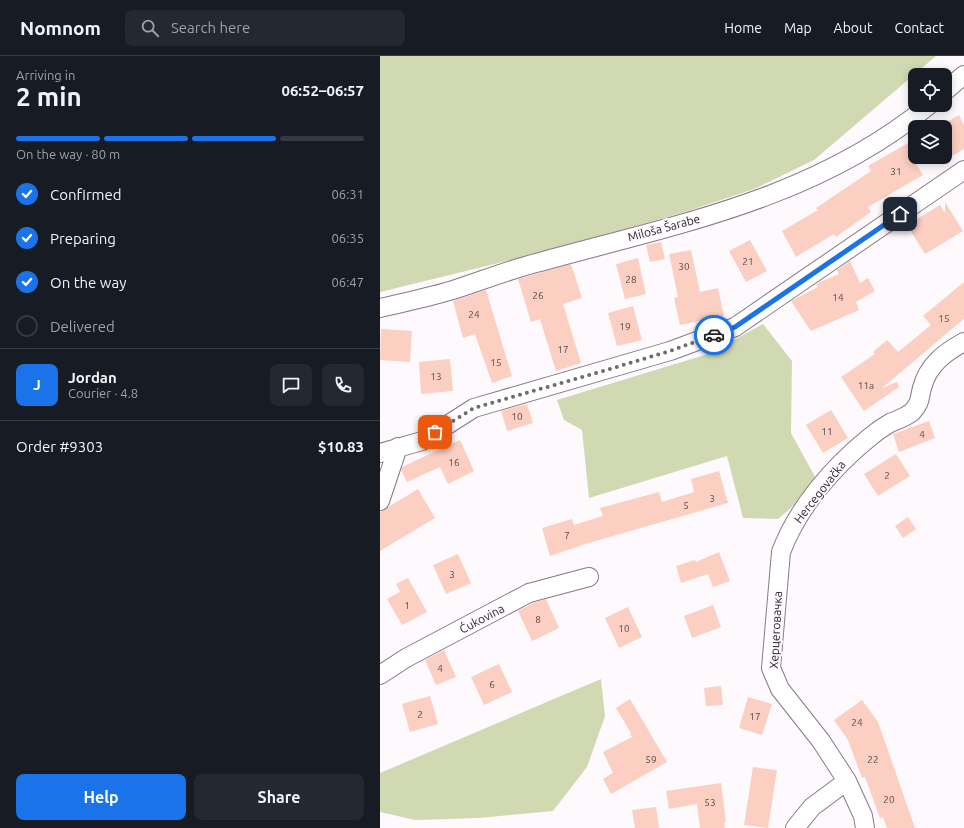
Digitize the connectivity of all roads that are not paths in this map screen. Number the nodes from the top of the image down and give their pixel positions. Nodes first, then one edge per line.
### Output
1 (964, 75) edge
2 (952, 85) edge
3 (919, 112) edge
4 (964, 170) edge
5 (380, 308) edge
6 (964, 342) edge
7 (398, 446) junction
8 (380, 453) edge
9 (380, 501) edge
10 (781, 552) joint
11 (589, 577) dead end
12 (380, 675) edge
13 (847, 781) junction
14 (794, 828) edge
15 (865, 828) edge

1 - 2 street
3 - 5 street, Miloša Šarabe
4 - 7 street
6 - 10 street, Hercegovačka
7 - 8 street
7 - 9 street
10 - 13 street, Херцеговачка
11 - 12 street, Ćukovina
13 - 14 street
13 - 15 street, Херцеговачка

